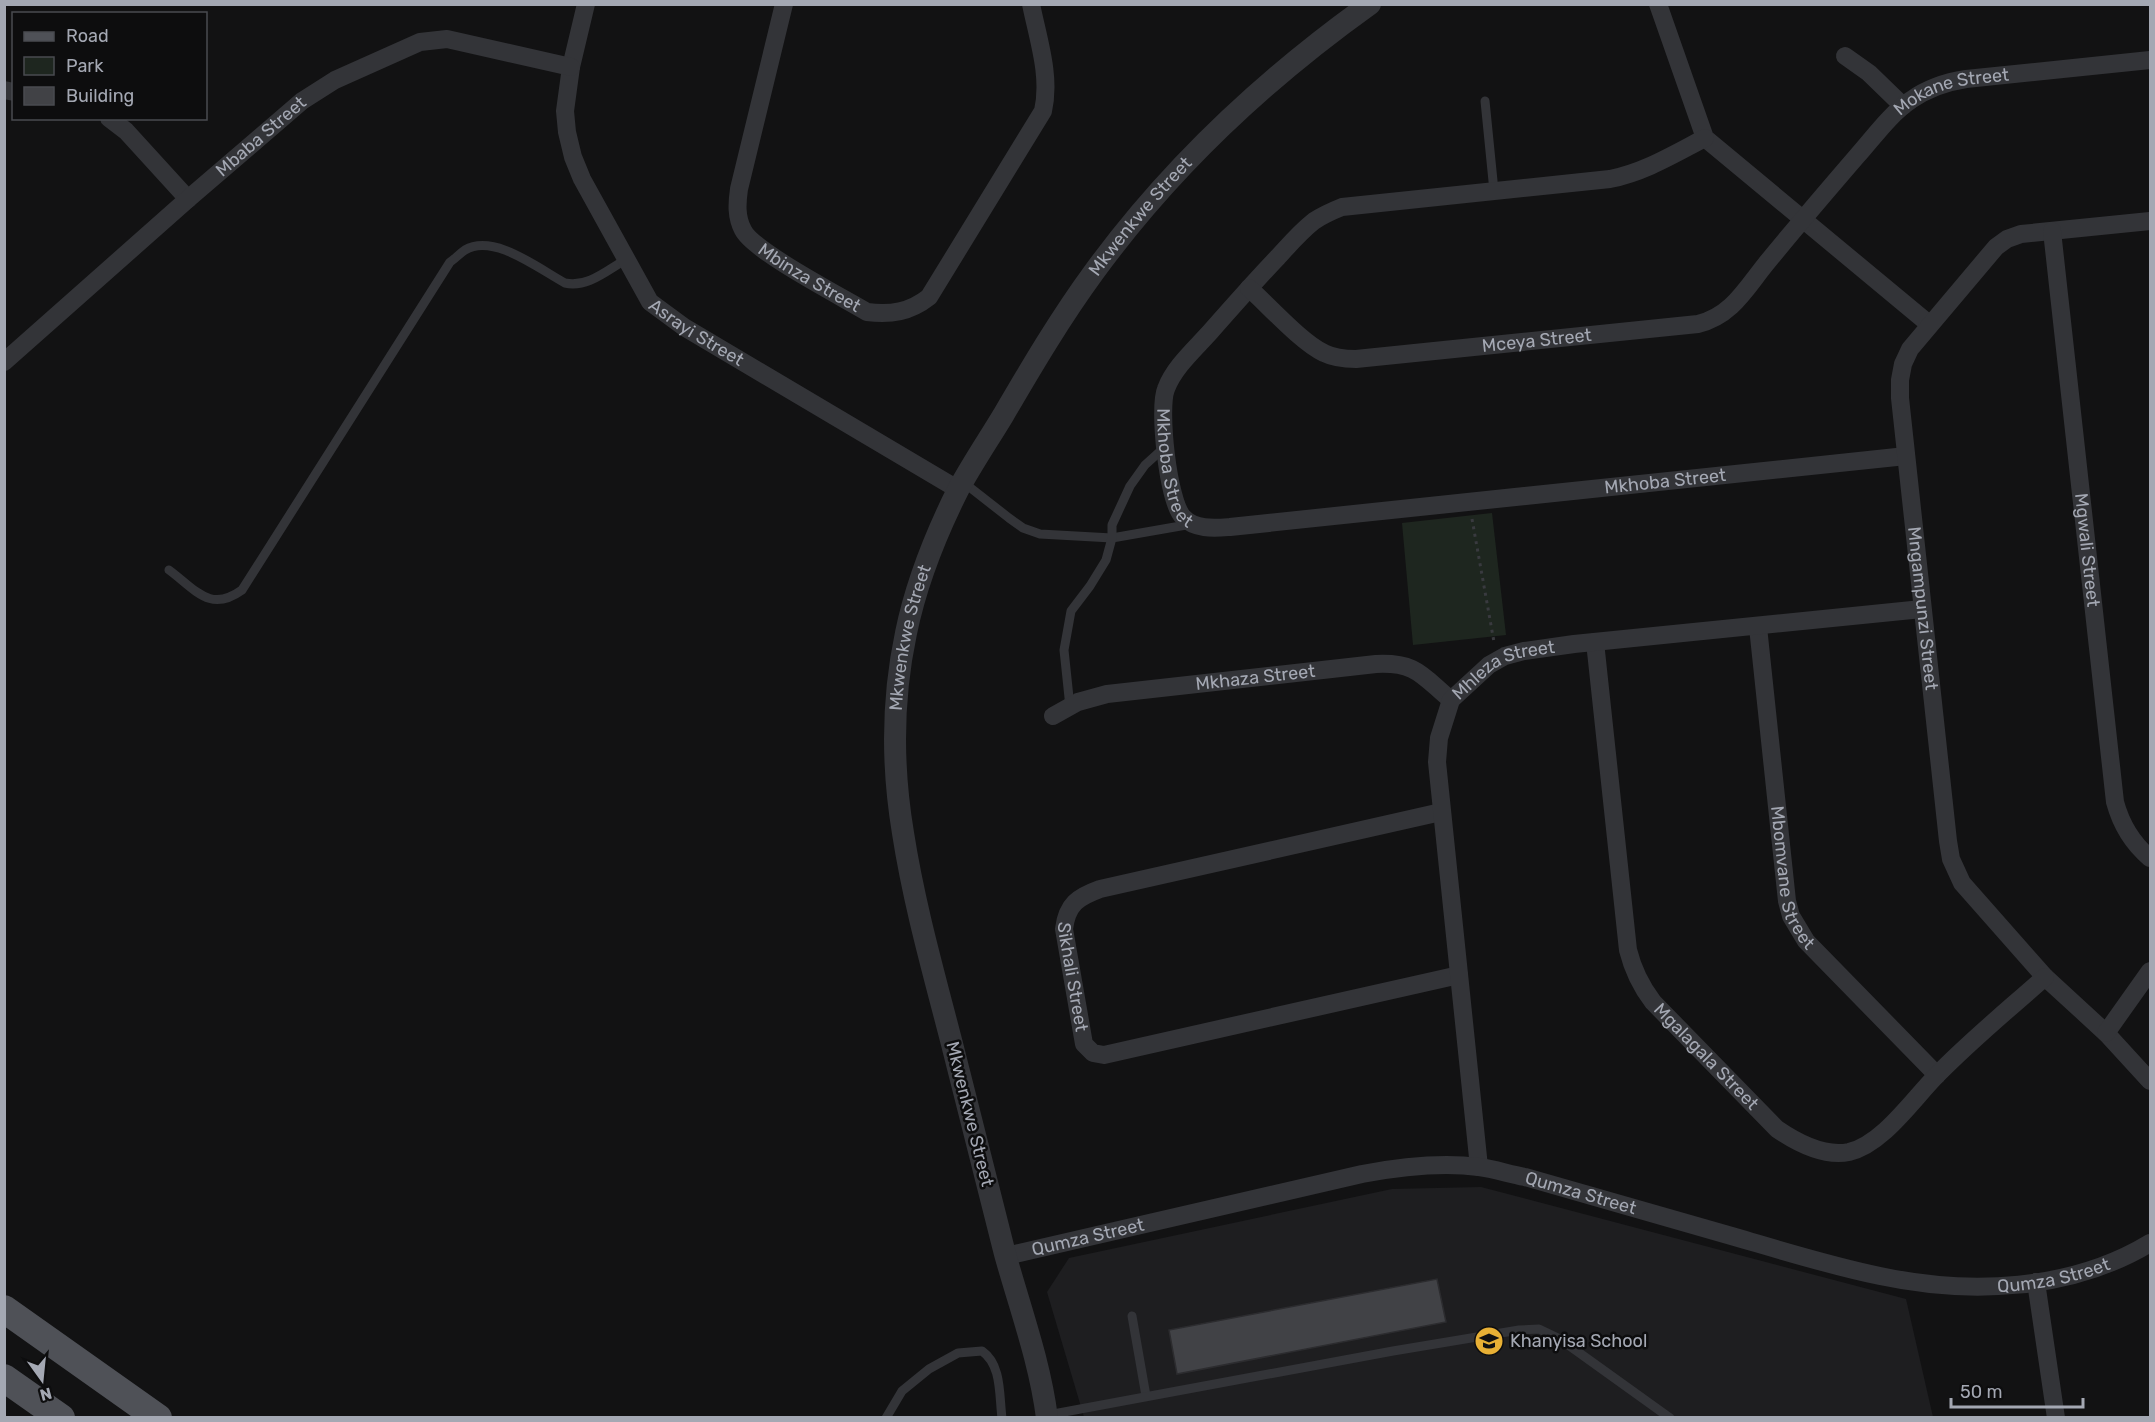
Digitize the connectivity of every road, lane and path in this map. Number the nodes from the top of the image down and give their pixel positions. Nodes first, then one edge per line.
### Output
1 (586, 4) edge
2 (784, 4) edge
3 (1031, 4) edge
4 (1370, 4) edge
5 (1658, 4) edge
6 (1845, 56) dead end
7 (2151, 60) edge
8 (571, 67) junction
9 (1485, 101) dead end
10 (1903, 106) junction
11 (112, 120) edge
12 (1705, 138) junction
13 (1494, 191) junction
14 (188, 199) junction
15 (1803, 219) junction
16 (2151, 221) edge
17 (2052, 231) junction
18 (625, 260) junction
19 (1249, 288) junction
20 (1929, 324) junction
21 (4, 362) edge
22 (1166, 446) junction
23 (1906, 456) junction
24 (961, 486) junction
25 (1469, 502) junction
26 (1194, 524) junction
27 (1112, 538) junction
28 (169, 570) dead end
29 (1922, 609) junction
30 (1758, 627) junction
31 (1595, 642) junction
32 (1497, 661) junction
33 (1451, 700) junction
34 (1070, 707) junction
35 (1053, 716) dead end
36 (1441, 812) junction
37 (2151, 858) edge
38 (2151, 971) edge
39 (1459, 975) junction
40 (2045, 976) junction
41 (2106, 1034) junction
42 (1937, 1074) junction
43 (2151, 1081) edge
44 (1479, 1167) junction
45 (2151, 1244) edge
46 (1006, 1256) junction
47 (2036, 1282) junction
48 (4, 1308) edge
49 (1132, 1316) dead end
50 (4, 1378) edge
51 (1146, 1396) junction
52 (1047, 1416) edge
53 (61, 1418) edge
54 (158, 1418) edge
55 (886, 1418) edge
56 (1002, 1418) edge
57 (1670, 1418) edge
58 (2056, 1418) edge

1 - 8 street, Asrayi Street
2 - 3 street, Mbinza Street
4 - 24 street, Mkwenkwe Street
5 - 12 street
6 - 10 street
7 - 10 street, Mokane Street
8 - 14 street, Mbaba Street
8 - 18 street, Asrayi Street
9 - 13 lane
10 - 15 street, Mokane Street
11 - 14 street
12 - 13 street, Mkhoba Street
12 - 15 street
13 - 19 street, Mkhoba Street
14 - 21 street, Mbaba Street
15 - 19 street, Mceya Street
15 - 20 street
16 - 17 street, Mngampunzi Street
17 - 20 street, Mngampunzi Street
17 - 37 street, Mgwali Street
18 - 24 street, Asrayi Street
18 - 28 lane
19 - 22 street, Mkhoba Street
20 - 23 street, Mngampunzi Street
22 - 26 street, Mkhoba Street
22 - 27 lane
23 - 25 street, Mkhoba Street
23 - 29 street, Mngampunzi Street
24 - 27 lane
24 - 46 street, Mkwenkwe Street
25 - 26 street, Mkhoba Street
25 - 32 path
26 - 27 lane
27 - 34 lane
29 - 30 street, Mhleza Street
29 - 40 street, Mngampunzi Street
30 - 31 street, Mhleza Street
30 - 42 street, Mbomvane Street
31 - 32 street, Mhleza Street
31 - 42 street, Mgalagala Street
32 - 33 street, Mhleza Street
33 - 34 street, Mkhaza Street
33 - 36 street, Mhleza Street
34 - 35 street, Mkhaza Street
36 - 39 street, Mhleza Street
36 - 39 street, Sikhali Street
38 - 41 street
39 - 44 street, Mhleza Street
40 - 41 street, Mngampunzi Street
40 - 42 street, Mgalagala Street
41 - 43 street, Mngampunzi Street
44 - 46 street, Qumza Street
44 - 47 street, Qumza Street
45 - 47 street, Qumza Street
46 - 52 street, Mkwenkwe Street
47 - 58 street
48 - 54 main road
49 - 51 lane
50 - 53 main road
51 - 52 lane
51 - 57 lane
55 - 56 lane

